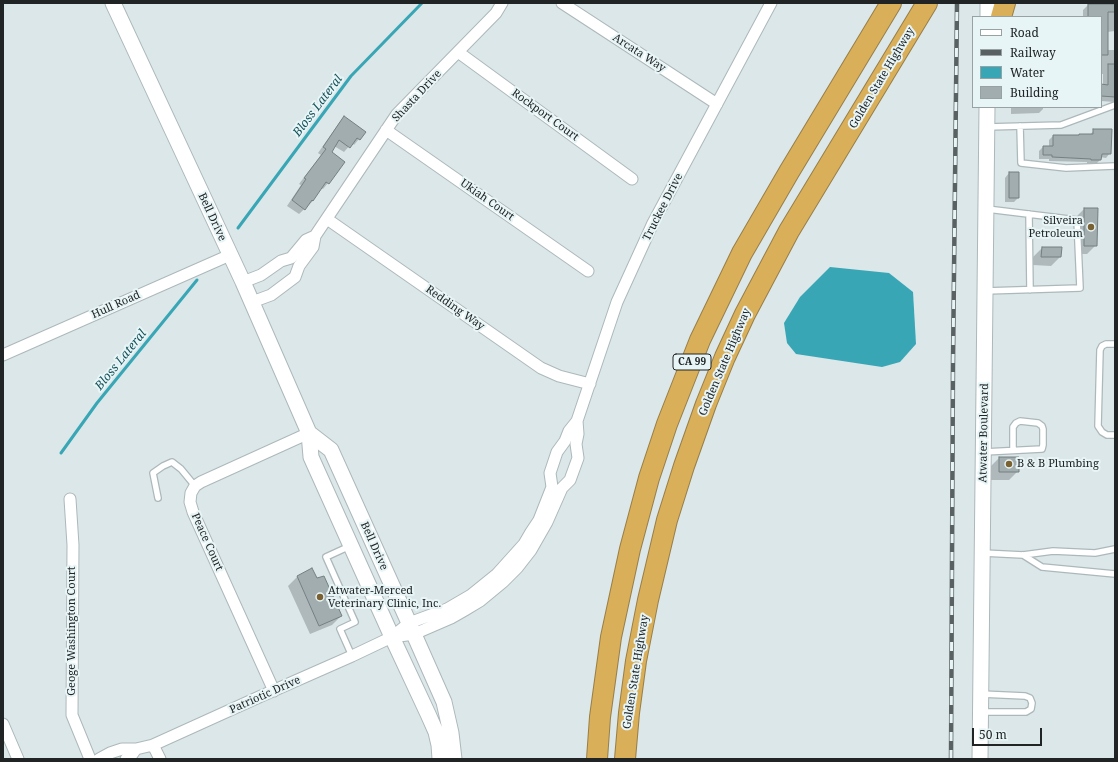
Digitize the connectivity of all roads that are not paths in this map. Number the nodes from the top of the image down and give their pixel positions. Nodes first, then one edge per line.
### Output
1 (113, 3) edge
2 (502, 3) edge
3 (562, 3) edge
4 (771, 3) edge
5 (891, 3) edge
6 (988, 3) edge
7 (1005, 3) edge
8 (923, 9) edge
9 (988, 16) edge
10 (1001, 16) edge
11 (458, 52) junction
12 (717, 104) junction
13 (1115, 104) edge
14 (987, 108) edge
15 (1020, 126) junction
16 (987, 127) junction
17 (386, 130) junction
18 (1115, 166) edge
19 (632, 179) dead end
20 (986, 208) junction
21 (1029, 214) junction
22 (327, 219) junction
23 (230, 255) junction
24 (295, 262) junction
25 (588, 271) dead end
26 (243, 282) junction
27 (1030, 290) junction
28 (985, 291) junction
29 (252, 302) junction
30 (1115, 344) edge
31 (3, 355) edge
32 (590, 384) junction
33 (577, 421) junction
34 (309, 433) junction
35 (1115, 435) edge
36 (1013, 450) junction
37 (557, 452) junction
38 (983, 452) junction
39 (578, 458) junction
40 (550, 473) junction
41 (570, 480) junction
42 (195, 486) junction
43 (158, 498) dead end
44 (70, 499) dead end
45 (535, 535) junction
46 (350, 545) junction
47 (1115, 549) edge
48 (982, 552) junction
49 (1023, 555) junction
50 (1115, 574) edge
51 (411, 628) junction
52 (392, 638) junction
53 (352, 656) junction
54 (274, 690) junction
55 (981, 694) junction
56 (980, 712) junction
57 (3, 724) edge
58 (154, 745) junction
59 (136, 749) junction
60 (18, 759) edge
61 (90, 759) edge
62 (99, 759) edge
63 (126, 759) edge
64 (160, 759) edge
65 (440, 759) edge
66 (454, 759) edge
67 (597, 759) edge
68 (625, 759) edge
69 (980, 759) edge

1 - 23 street, Bell Drive
2 - 11 street, Shasta Drive
3 - 12 street, Arcata Way
4 - 12 street, Truckee Drive
5 - 67 highway, CA 99
6 - 9 street
7 - 10 highway
8 - 68 highway, Golden State Highway / CA 99
11 - 17 street, Shasta Drive
11 - 19 street, Rockport Court
12 - 32 street, Truckee Drive
13 - 15 lane
14 - 16 street, Atwater Boulevard
15 - 16 lane
15 - 18 lane
16 - 20 street, Atwater Boulevard
17 - 22 street, Shasta Drive
17 - 25 street, Ukiah Court
20 - 21 lane
20 - 28 street, Atwater Boulevard
21 - 27 lane
21 - 27 lane
22 - 24 street, Shasta Drive
22 - 32 street, Redding Way
23 - 26 street, Bell Drive
23 - 31 street, Hull Road
24 - 26 street, Shasta Drive
24 - 29 street, Shasta Drive
26 - 29 street, Bell Drive
27 - 28 lane
28 - 38 street, Atwater Boulevard
29 - 34 street, Bell Drive
30 - 35 lane
32 - 33 street, Truckee Drive
33 - 37 street, Truckee Drive
33 - 39 street, Truckee Drive
34 - 42 street
34 - 46 street, Bell Drive
34 - 51 street, Bell Drive
36 - 36 lane
36 - 38 lane
37 - 39 street
37 - 40 street, Truckee Drive
38 - 48 street, Atwater Boulevard
39 - 41 street, Truckee Drive
40 - 41 street
40 - 45 street, Truckee Drive
41 - 45 street, Truckee Drive
42 - 43 lane
42 - 54 street, Peace Court
44 - 61 street, Geoge Washington Court
45 - 51 street, Truckee Drive
46 - 52 street, Bell Drive
46 - 53 lane
47 - 49 lane
48 - 49 lane
48 - 55 street, Atwater Boulevard
49 - 50 lane
51 - 52 street, Truckee Drive
51 - 66 street, Bell Drive
52 - 53 street, Patriotic Drive
52 - 65 street, Bell Drive
53 - 54 street, Patriotic Drive
54 - 58 street, Patriotic Drive
55 - 56 street, Atwater Boulevard
55 - 56 lane
56 - 69 street, Atwater Boulevard
57 - 60 street
58 - 59 street, Patriotic Drive
58 - 64 street
59 - 62 street, Patriotic Drive
59 - 63 street
61 - 62 street

